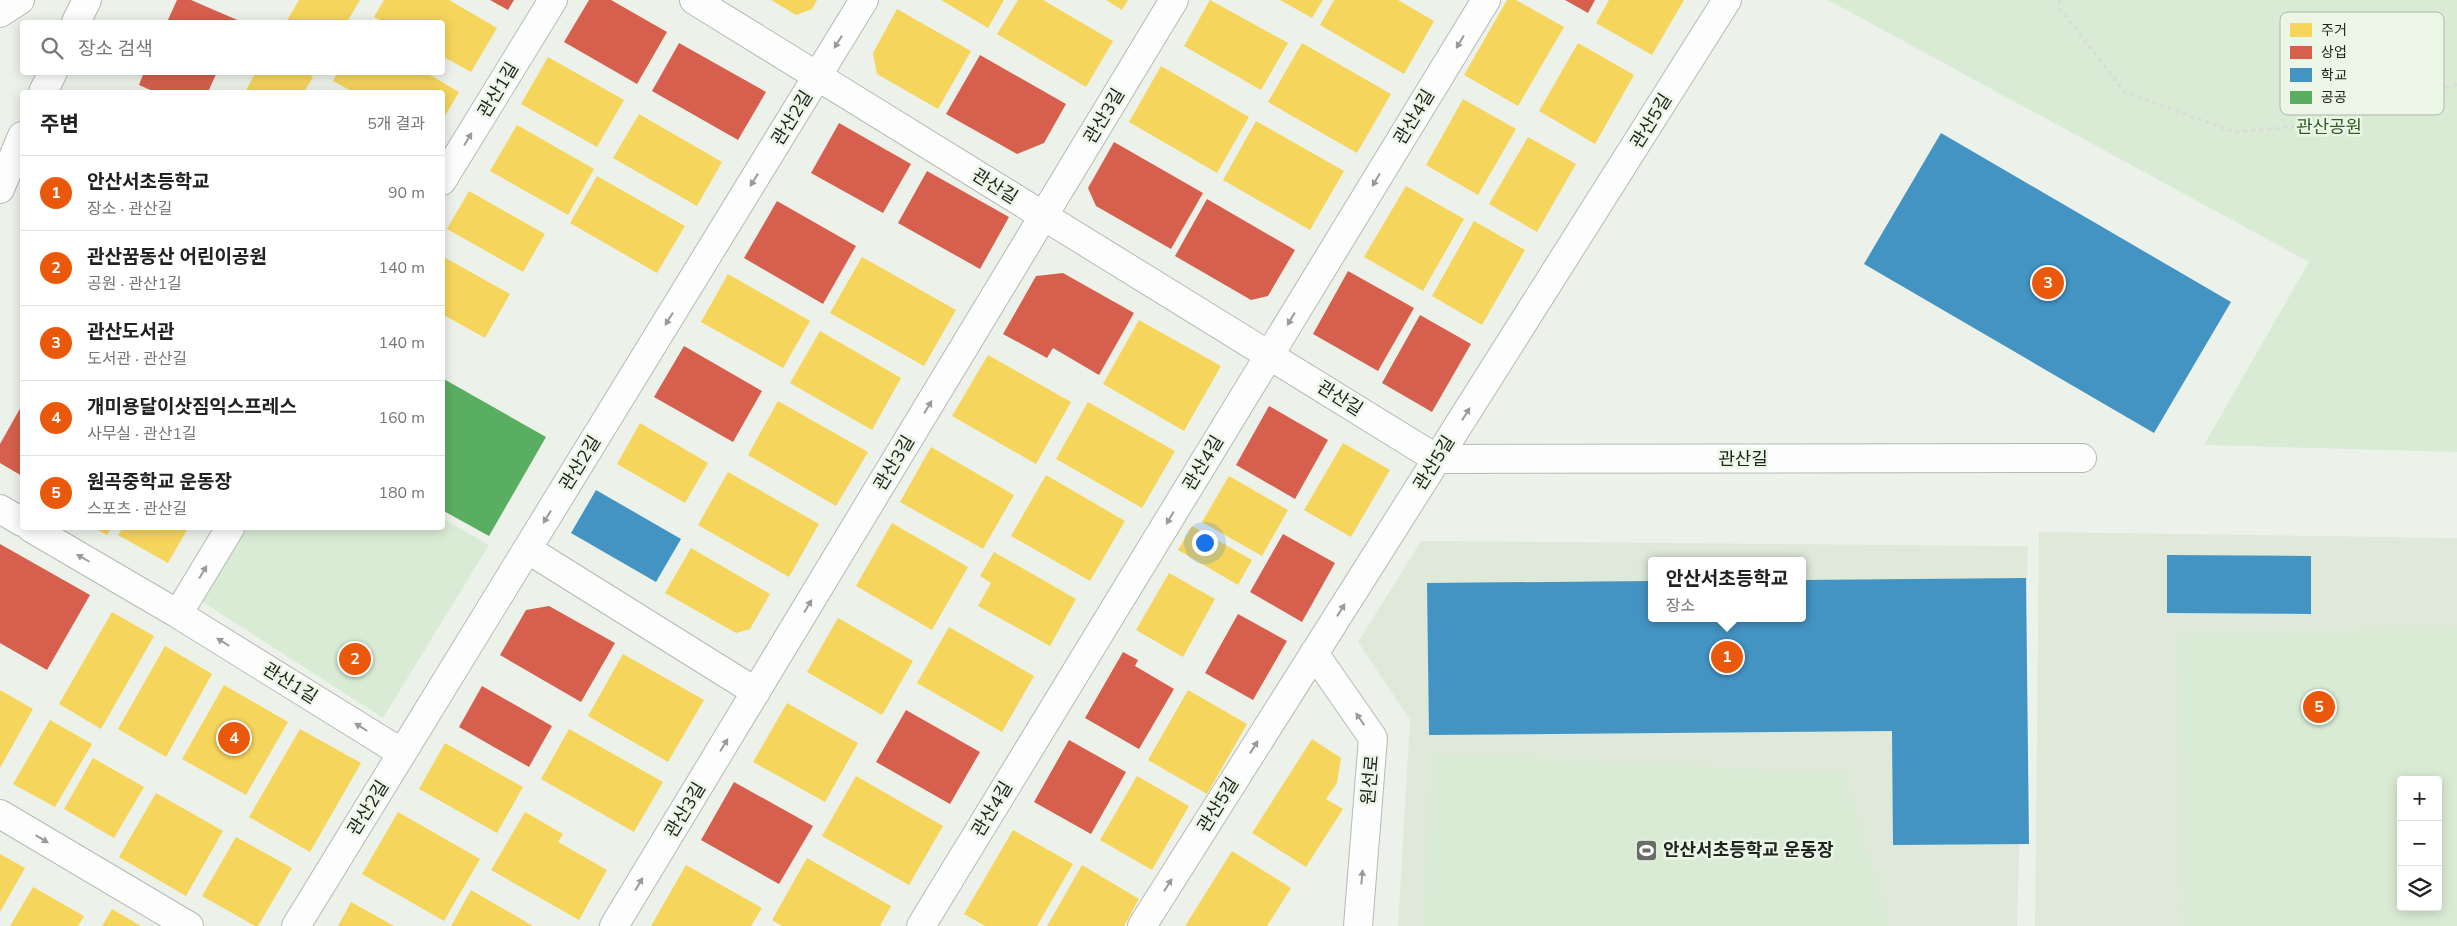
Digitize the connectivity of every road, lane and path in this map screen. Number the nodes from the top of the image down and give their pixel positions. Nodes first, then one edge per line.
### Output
1 (20, 0) edge
2 (87, 0) edge
3 (553, 0) edge
4 (694, 0) edge
5 (864, 0) edge
6 (1174, 0) edge
7 (1486, 0) edge
8 (1727, 0) edge
9 (2059, 0) edge
10 (0, 13) edge
11 (77, 20) edge
12 (51, 75) edge
13 (817, 76) junction
14 (2457, 84) edge
15 (2444, 88) edge
16 (44, 90) edge
17 (2365, 115) edge
18 (20, 141) edge
19 (445, 176) edge
20 (0, 189) edge
21 (1044, 216) junction
22 (1270, 354) junction
23 (2082, 458) dead end
24 (1437, 459) junction
25 (0, 509) edge
26 (20, 521) edge
27 (34, 530) edge
28 (229, 530) edge
29 (527, 549) junction
30 (178, 614) junction
31 (1314, 653) junction
32 (756, 692) junction
33 (402, 753) junction
34 (0, 814) edge
35 (189, 926) edge
36 (296, 926) edge
37 (614, 926) edge
38 (920, 926) edge
39 (1142, 926) edge
40 (1358, 926) edge

1 - 10 street
2 - 11 street
19 -> 3 street, 관산1길
4 - 13 street, 관산길
5 -> 13 street, 관산2길
6 - 21 street, 관산3길
7 -> 22 street, 관산4길
24 -> 8 street, 관산5길
9 - 17 path
12 - 16 street
13 - 21 street, 관산길
13 -> 29 street, 관산2길
14 - 15 path
18 - 20 street
21 - 22 street, 관산길
32 -> 21 street, 관산3길
22 - 24 street, 관산길
22 -> 38 street, 관산4길
23 - 24 street, 관산길
31 -> 24 street, 관산5길
25 - 26 street
30 -> 27 street, 관산1길
30 -> 28 street
29 - 32 street
29 - 33 street, 관산2길
33 -> 30 street, 관산1길
39 -> 31 street, 관산5길
40 -> 31 street, 원선로
37 -> 32 street, 관산3길
33 - 36 street, 관산2길
34 -> 35 street

